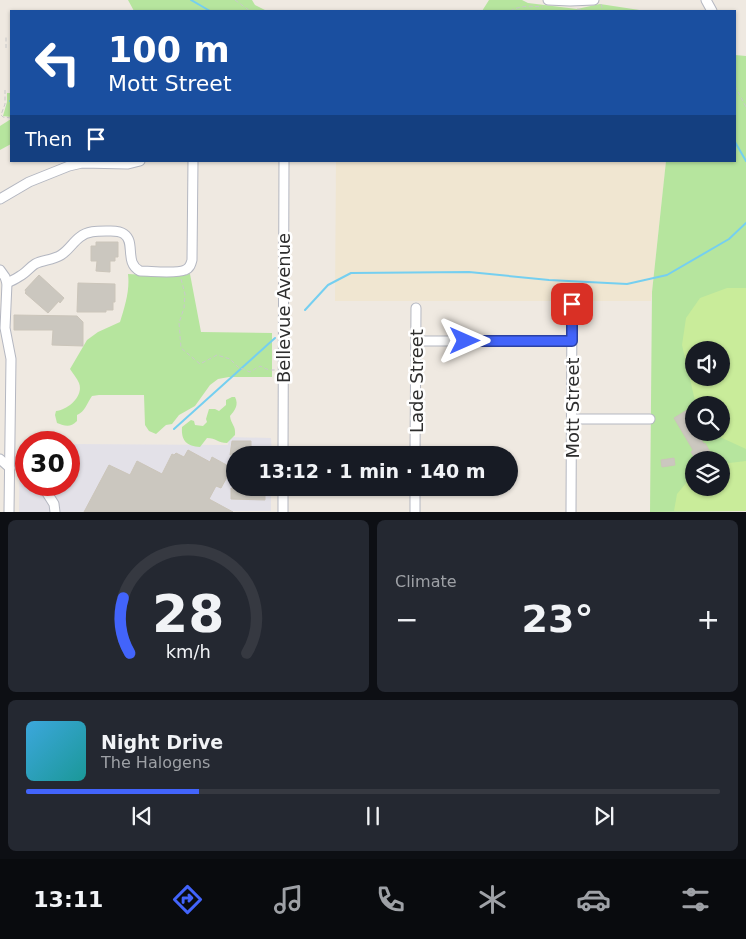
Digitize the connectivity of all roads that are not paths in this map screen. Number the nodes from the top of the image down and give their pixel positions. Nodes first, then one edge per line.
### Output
1 (548, 0) edge
2 (596, 0) edge
3 (88, 162) edge
4 (88, 162) edge
5 (136, 162) edge
6 (193, 162) edge
7 (284, 162) edge
8 (0, 199) edge
9 (0, 270) edge
10 (7, 283) junction
11 (572, 304) dead end
12 (416, 308) dead end
13 (416, 341) junction
14 (572, 341) junction
15 (6, 393) edge
16 (572, 418) junction
17 (650, 419) dead end
18 (283, 446) edge
19 (416, 446) edge
20 (0, 459) edge
21 (10, 468) junction
22 (49, 496) edge
23 (283, 496) edge
24 (415, 496) edge
25 (9, 512) edge
26 (55, 512) edge
27 (283, 512) edge
28 (415, 512) edge
29 (571, 512) edge

1 - 2 street
3 - 8 street
4 - 5 street
6 - 10 street
7 - 18 street, Bellevue Avenue
9 - 10 street
10 - 15 street
11 - 14 street, Mott Street
12 - 13 street, Lade Street
13 - 14 street
13 - 19 street, Lade Street
14 - 16 street, Mott Street
15 - 21 street
16 - 17 street
16 - 29 street, Mott Street
20 - 21 street
21 - 25 street
22 - 26 street
23 - 27 street
24 - 28 street

